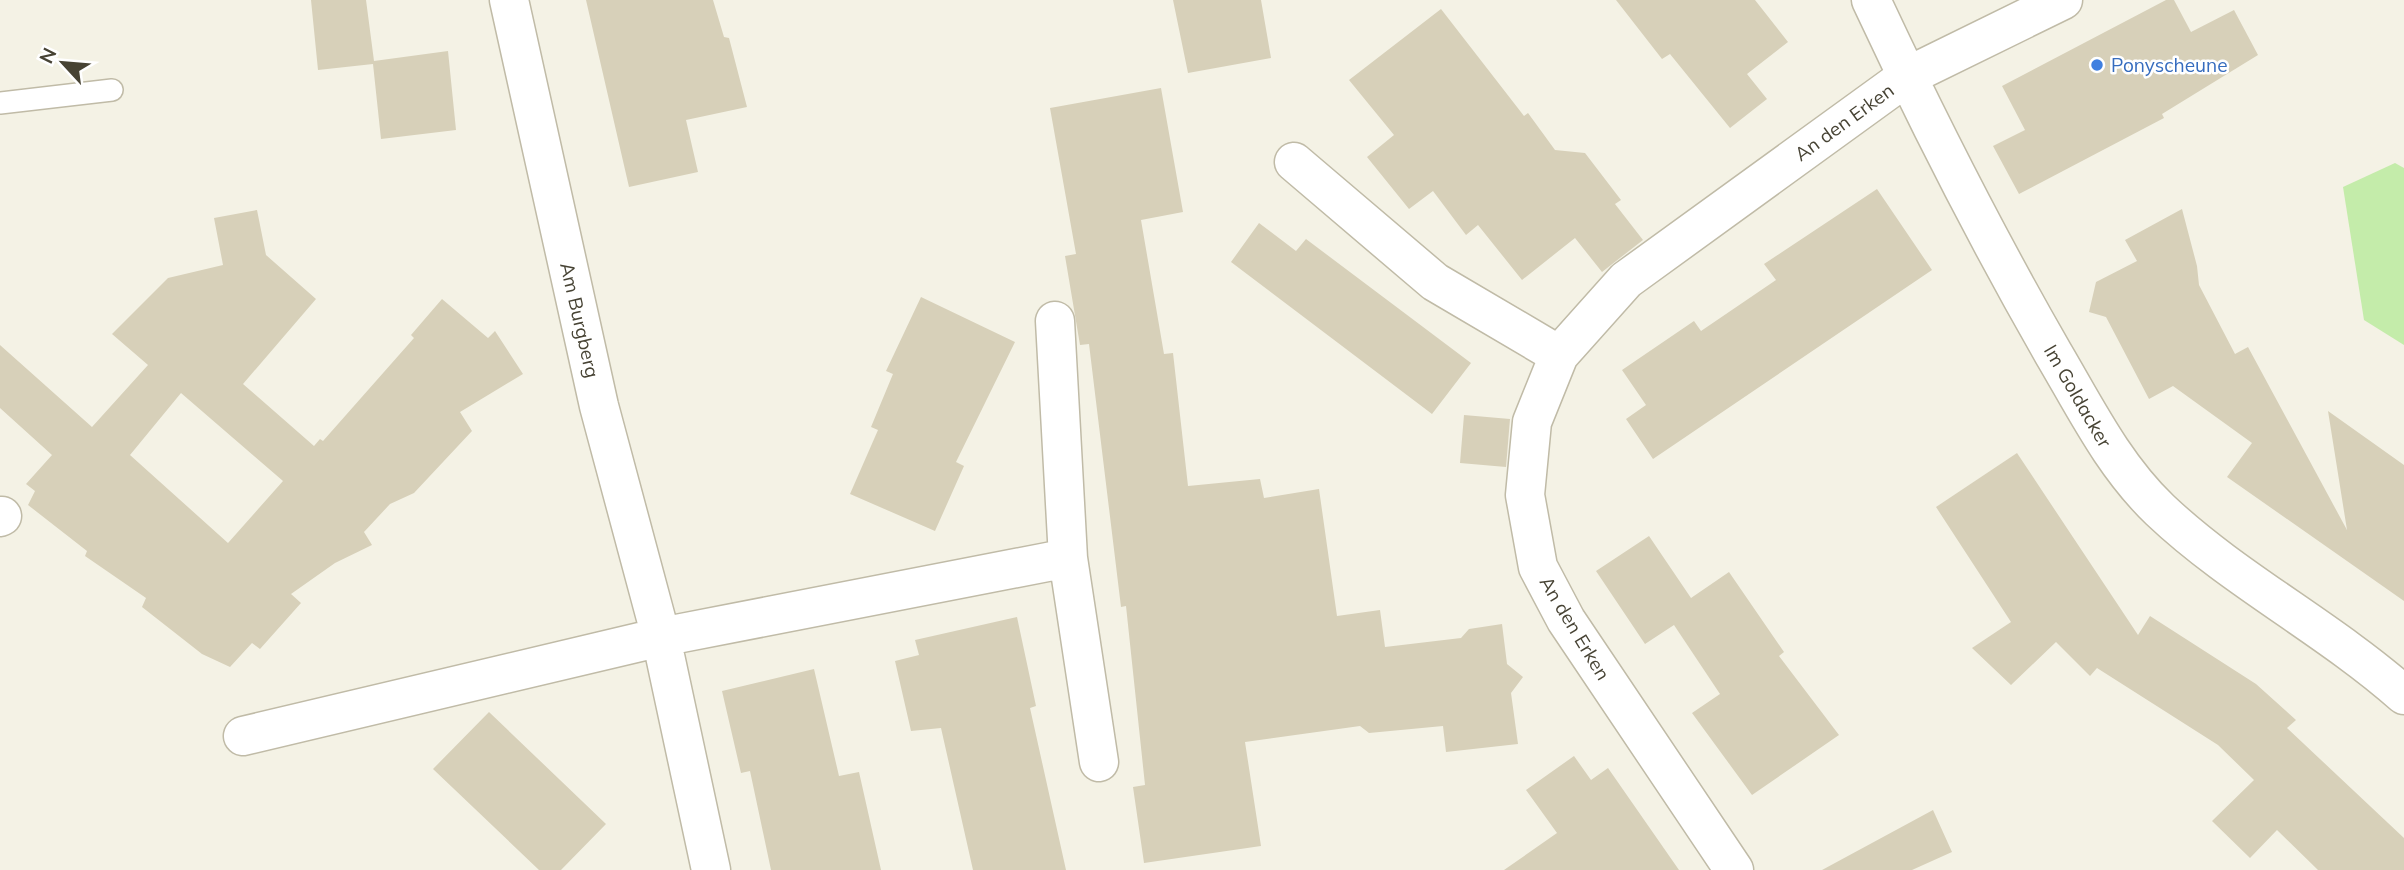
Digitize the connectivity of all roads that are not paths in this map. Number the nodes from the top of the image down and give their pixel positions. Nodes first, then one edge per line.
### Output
1 (509, 0) edge
2 (1871, 0) edge
3 (2063, 0) edge
4 (1906, 76) junction
5 (111, 90) dead end
6 (0, 103) edge
7 (1294, 162) dead end
8 (1055, 321) dead end
9 (1559, 355) junction
10 (1068, 558) junction
11 (661, 637) junction
12 (2404, 695) edge
13 (243, 736) dead end
14 (1100, 762) dead end
15 (711, 870) edge
16 (1734, 870) edge

1 - 11 street, Am Burgberg
2 - 4 street, Im Goldacker
3 - 4 street, An den Erken
4 - 9 street, An den Erken
4 - 12 street, Im Goldacker
5 - 6 lane
7 - 9 street
8 - 10 street
9 - 16 street, An den Erken
10 - 11 street
10 - 14 street
11 - 13 street
11 - 15 street, Am Burgberg

